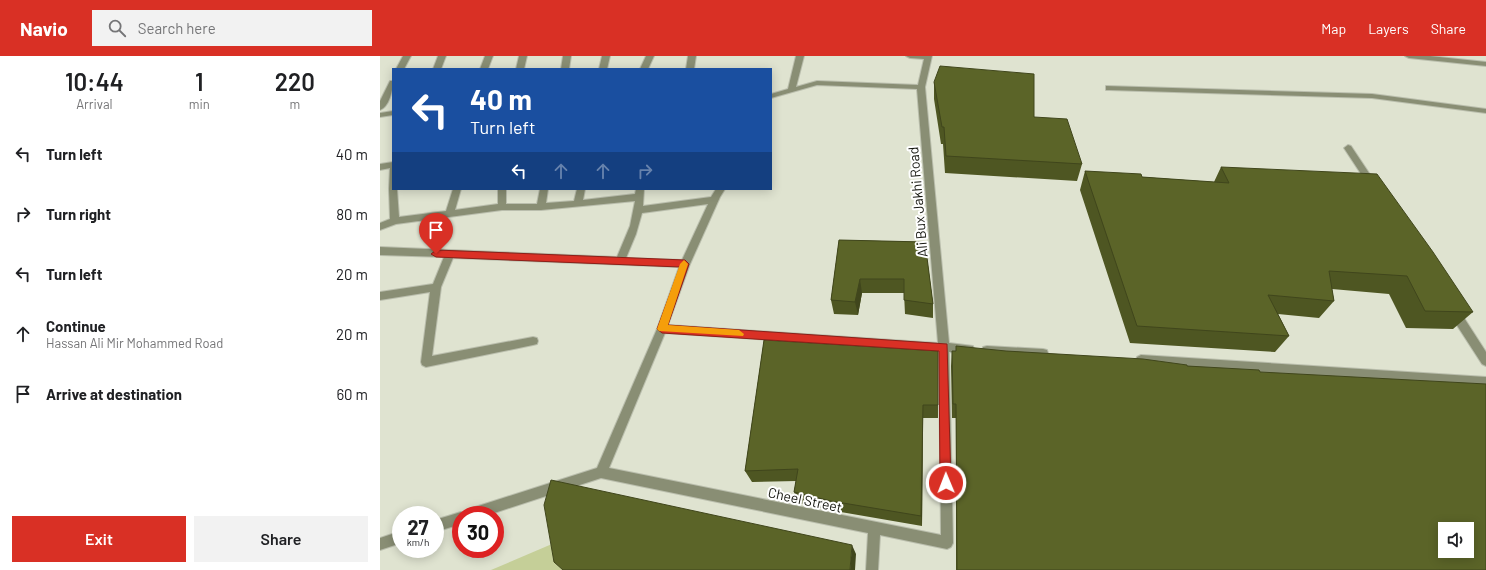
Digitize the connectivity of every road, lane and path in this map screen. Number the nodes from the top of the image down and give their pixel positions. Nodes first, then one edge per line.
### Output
1 (407, 56) edge
2 (442, 56) edge
3 (489, 56) edge
4 (523, 56) edge
5 (567, 56) edge
6 (606, 56) edge
7 (650, 56) edge
8 (692, 56) edge
9 (800, 56) edge
10 (910, 56) edge
11 (928, 56) edge
12 (1409, 56) edge
13 (1486, 64) edge
14 (401, 68) edge
15 (436, 68) edge
16 (484, 68) edge
17 (520, 68) edge
18 (565, 68) edge
19 (604, 68) edge
20 (644, 68) edge
21 (690, 68) edge
22 (392, 85) edge
23 (921, 87) junction
24 (1108, 88) dead end
25 (791, 90) junction
26 (772, 96) edge
27 (380, 108) edge
28 (1486, 111) edge
29 (392, 113) edge
30 (380, 115) edge
31 (1348, 148) dead end
32 (392, 165) edge
33 (380, 166) edge
34 (393, 190) edge
35 (457, 190) edge
36 (502, 190) edge
37 (544, 190) edge
38 (581, 190) edge
39 (720, 190) edge
40 (640, 193) edge
41 (1378, 195) edge
42 (714, 200) junction
43 (578, 203) junction
44 (502, 207) junction
45 (541, 207) junction
46 (639, 210) junction
47 (450, 213) junction
48 (395, 221) junction
49 (380, 227) edge
50 (380, 251) edge
51 (450, 254) junction
52 (625, 261) junction
53 (685, 264) junction
54 (436, 287) junction
55 (380, 296) edge
56 (1447, 301) edge
57 (662, 329) junction
58 (533, 341) dead end
59 (944, 347) junction
60 (1055, 354) edge
61 (1127, 359) edge
62 (1486, 361) edge
63 (1486, 382) edge
64 (601, 472) junction
65 (497, 506) edge
66 (874, 530) junction
67 (392, 540) edge
68 (380, 544) edge
69 (872, 570) edge

1 - 14 street
2 - 15 street
3 - 16 street
4 - 17 street
5 - 18 street
6 - 19 street
7 - 20 street
8 - 21 street
9 - 25 street
10 - 11 street
11 - 23 street, Ali Bux Jakhi Road
12 - 13 street
22 - 27 street
23 - 25 street
23 - 59 street, Ali Bux Jakhi Road
24 - 28 street
25 - 26 street
29 - 30 street
31 - 41 street
32 - 33 street
34 - 48 street
35 - 47 street
36 - 44 street
37 - 45 street
38 - 43 street
39 - 42 street
40 - 43 street
40 - 46 street
42 - 46 street
42 - 53 street
43 - 45 street
44 - 45 street
44 - 47 street
46 - 52 street
47 - 48 street
48 - 49 street
50 - 51 street
51 - 52 street
51 - 54 street
52 - 53 street
53 - 57 street
54 - 55 street
54 - 58 street
56 - 62 street
57 - 59 street
57 - 64 street
59 - 60 street
59 - 66 street, Cheel Street
61 - 63 street
64 - 65 street
64 - 66 street, Cheel Street
66 - 69 street
67 - 68 street

